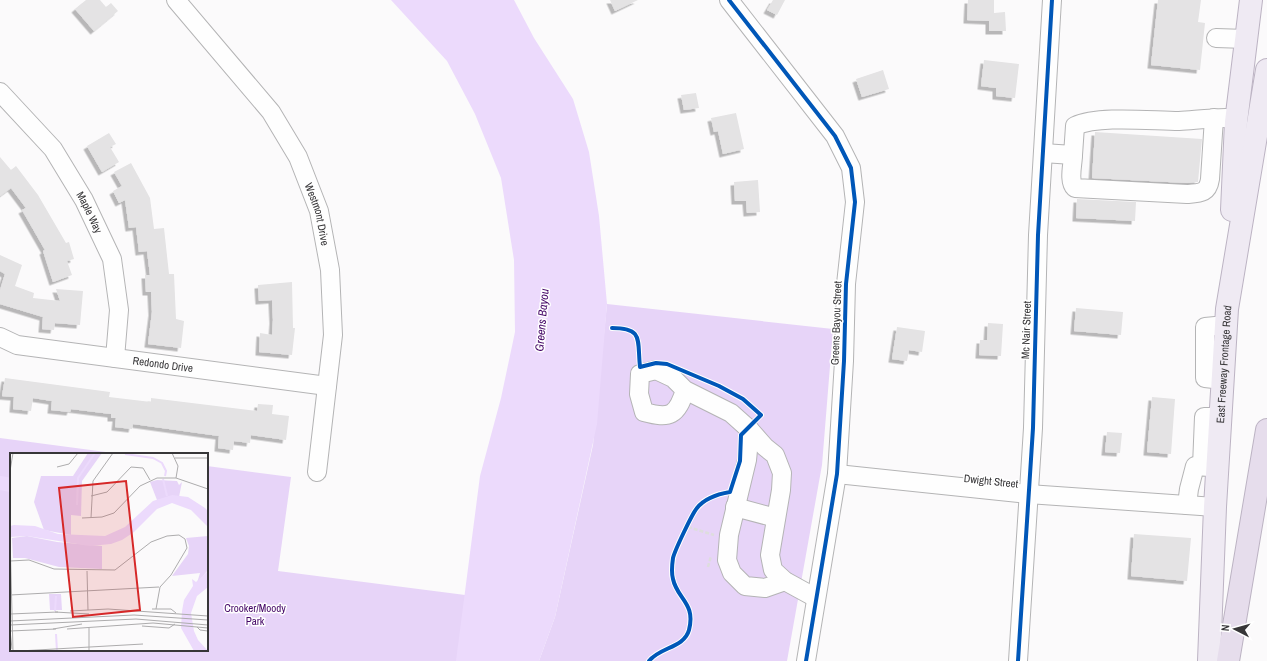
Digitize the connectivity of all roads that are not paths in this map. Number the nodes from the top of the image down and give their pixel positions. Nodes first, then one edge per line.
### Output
1 (176, 0) edge
2 (729, 0) edge
3 (1052, 0) edge
4 (1251, 0) edge
5 (1216, 38) dead end
6 (1246, 39) junction
7 (1267, 70) edge
8 (0, 92) edge
9 (1214, 118) junction
10 (1236, 118) junction
11 (1043, 153) junction
12 (1074, 155) junction
13 (1227, 317) junction
14 (0, 337) edge
15 (115, 358) junction
16 (327, 386) junction
17 (685, 390) dead end
18 (750, 430) junction
19 (1267, 430) edge
20 (1210, 467) junction
21 (317, 472) dead end
22 (837, 474) junction
23 (1028, 494) junction
24 (1187, 504) junction
25 (1215, 506) junction
26 (735, 507) junction
27 (776, 518) junction
28 (785, 581) junction
29 (816, 598) junction
30 (806, 661) edge
31 (1018, 661) edge
32 (1209, 661) edge
33 (1228, 661) edge

1 - 16 street, Westmont Drive
2 - 22 street, Greens Bayou Street
3 - 11 street, Mc Nair Street
4 - 6 main road
5 - 6 street
6 - 10 main road
7 - 13 main road, East Freeway Frontage Road
8 - 15 street, Maple Way
9 - 10 street
9 - 12 street
9 - 12 street
10 - 13 main road
11 - 12 street
11 - 23 street, Mc Nair Street
13 - 20 main road, East Freeway Frontage Road
14 - 15 street, Redondo Drive
15 - 16 street, Redondo Drive
16 - 21 street, Westmont Drive
17 - 18 street
18 - 26 street
18 - 27 street
19 - 33 highway
20 - 24 street
20 - 25 main road, East Freeway Frontage Road
22 - 23 street, Dwight Street
22 - 29 street, Greens Bayou Street
23 - 24 street, Dwight Street
23 - 31 street, Mc Nair Street
24 - 25 street, Dwight Street
25 - 32 main road, East Freeway Frontage Road
26 - 27 street
26 - 28 street
27 - 28 street
28 - 29 street
29 - 30 street, Greens Bayou Street

